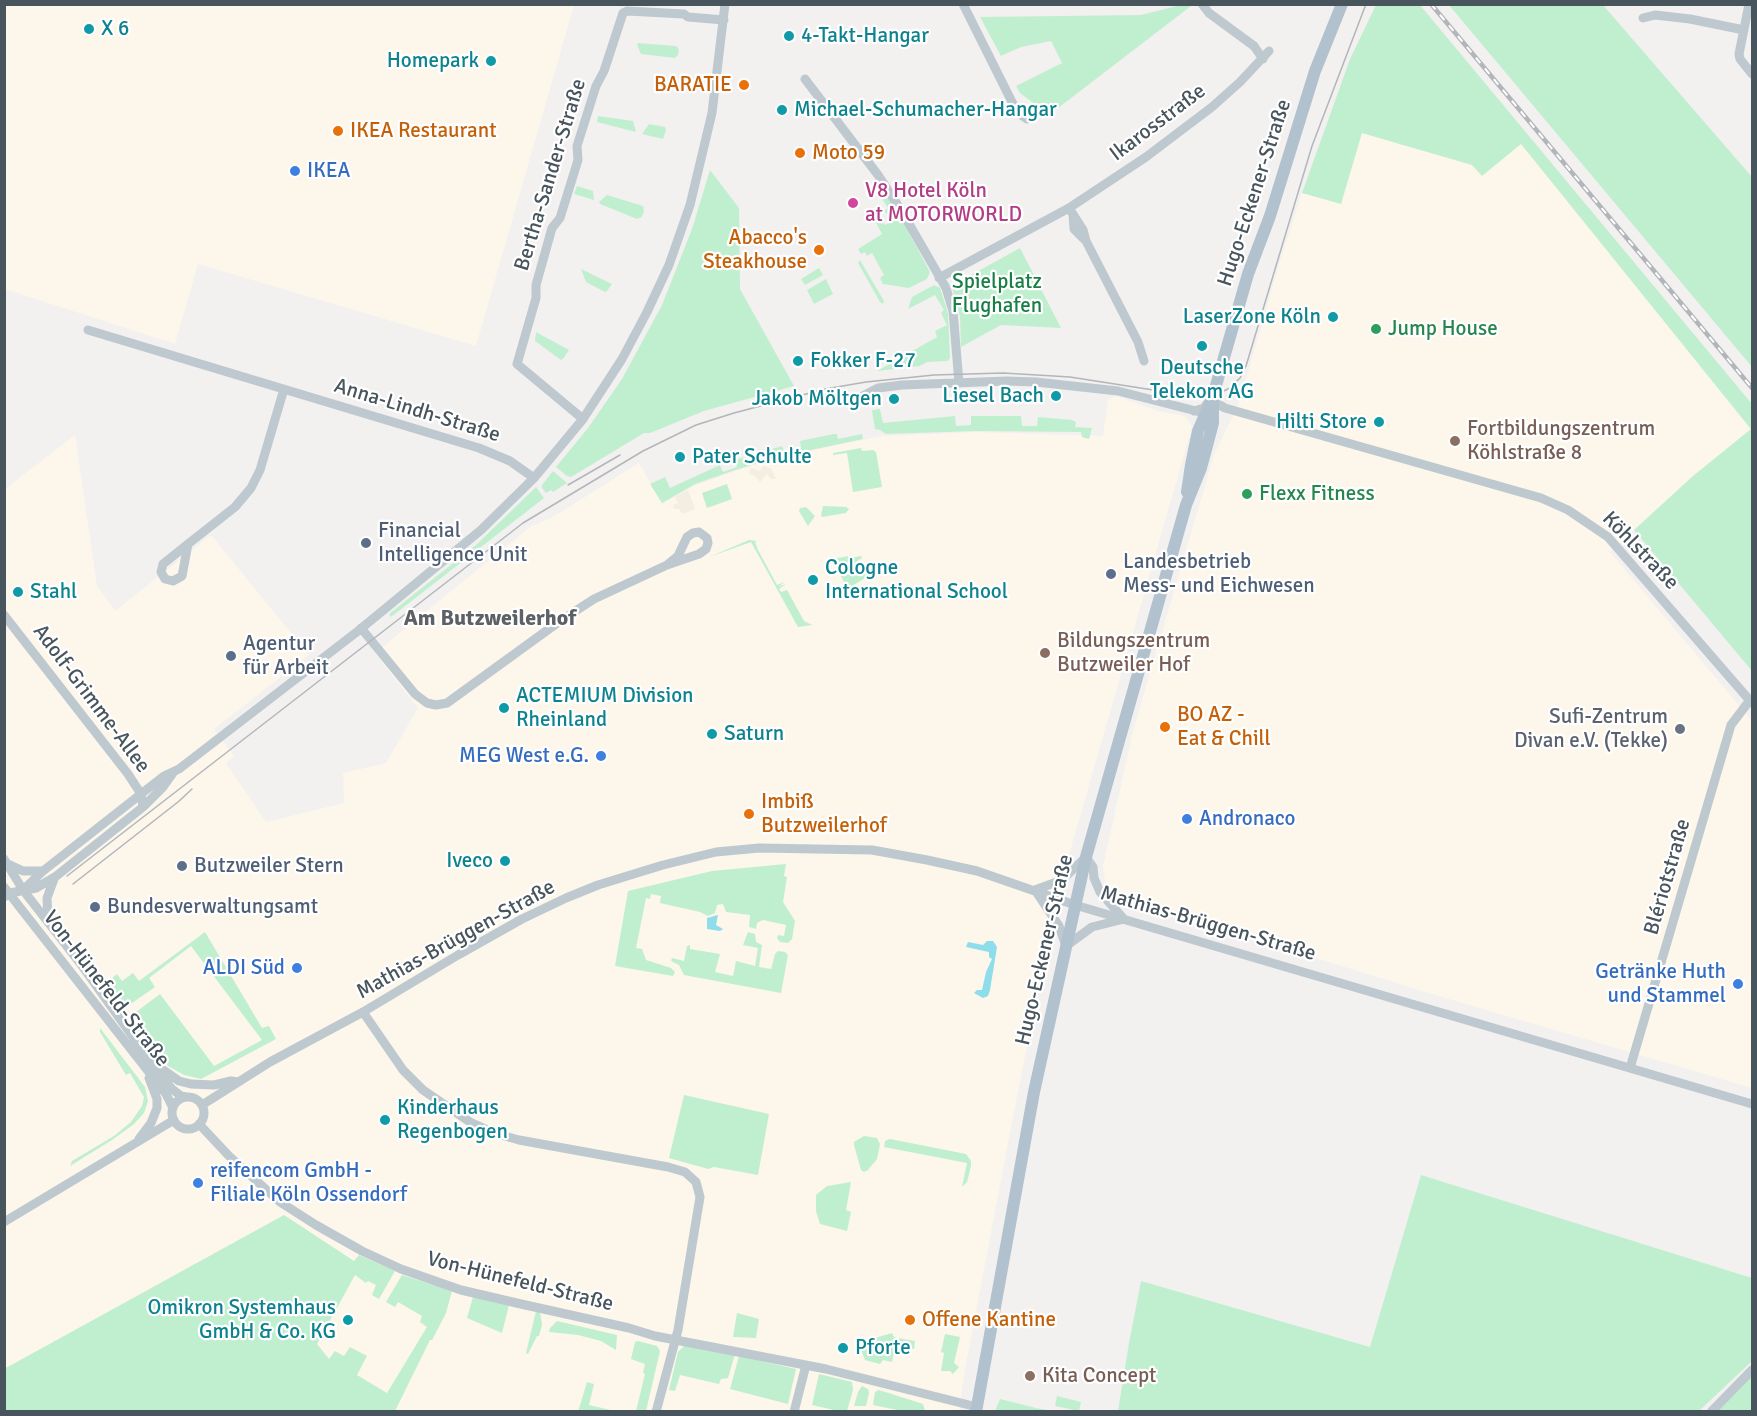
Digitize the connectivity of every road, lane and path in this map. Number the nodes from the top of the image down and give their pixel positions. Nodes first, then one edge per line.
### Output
1 (725, 4) edge
2 (963, 4) edge
3 (1202, 4) edge
4 (1342, 4) edge
5 (1749, 4) edge
6 (1643, 18) dead end
7 (724, 20) junction
8 (1744, 30) junction
9 (1269, 51) dead end
10 (1263, 59) junction
11 (1752, 74) edge
12 (805, 79) dead end
13 (1027, 119) dead end
14 (1071, 211) junction
15 (939, 278) junction
16 (88, 330) dead end
17 (1144, 361) dead end
18 (959, 383) junction
19 (284, 389) junction
20 (861, 397) dead end
21 (1209, 418) junction
22 (583, 419) junction
23 (534, 478) junction
24 (188, 544) dead end
25 (667, 565) dead end
26 (4, 615) edge
27 (362, 628) junction
28 (1751, 702) edge
29 (173, 773) junction
30 (141, 794) junction
31 (143, 807) junction
32 (1086, 857) junction
33 (6, 861) edge
34 (42, 871) junction
35 (55, 877) junction
36 (23, 890) junction
37 (1035, 890) junction
38 (6, 892) edge
39 (1075, 905) junction
40 (1124, 919) junction
41 (48, 920) junction
42 (1066, 946) junction
43 (363, 1012) junction
44 (136, 1056) junction
45 (150, 1059) junction
46 (1630, 1068) junction
47 (238, 1082) junction
48 (186, 1097) junction
49 (1752, 1104) edge
50 (201, 1105) junction
51 (173, 1108) junction
52 (174, 1120) junction
53 (199, 1124) junction
54 (133, 1145) junction
55 (4, 1222) edge
56 (675, 1338) junction
57 (806, 1365) junction
58 (1752, 1370) edge
59 (977, 1409) edge
60 (656, 1412) edge
61 (794, 1412) edge
62 (1711, 1412) edge

1 - 7 street
2 - 13 street
3 - 10 street
4 - 21 main road, Hugo-Eckener-Straße
5 - 8 street
6 - 8 street
7 - 22 street
7 - 22 street, Bertha-Sander-Straße
8 - 11 street
9 - 10 street, Ikarosstraße
10 - 14 street, Ikarosstraße
12 - 15 street
14 - 15 street, Ikarosstraße
14 - 17 street
15 - 18 street
16 - 19 street, Anna-Lindh-Straße
18 - 20 street, Köhlstraße
18 - 21 street, Köhlstraße
19 - 23 street, Anna-Lindh-Straße
19 - 24 street
21 - 28 street, Köhlstraße
21 - 32 main road, Hugo-Eckener-Straße
22 - 23 street
23 - 27 street
25 - 27 street
26 - 30 street, Adolf-Grimme-Allee
27 - 29 street
28 - 46 street, Blériotstraße
29 - 30 street
29 - 31 street
30 - 31 street, Adolf-Grimme-Allee
30 - 34 street
31 - 35 street
32 - 37 street
32 - 39 main road, Hugo-Eckener-Straße
32 - 40 street
33 - 34 street
33 - 36 street, Von-Hünefeld-Straße
34 - 36 street
35 - 36 street
35 - 41 street
36 - 38 street, Von-Hünefeld-Straße
36 - 41 street, Von-Hünefeld-Straße
37 - 39 street, Mathias-Brüggen-Straße
37 - 42 street
37 - 43 street, Mathias-Brüggen-Straße
38 - 44 street, Von-Hünefeld-Straße
39 - 40 street, Mathias-Brüggen-Straße
39 - 42 main road, Hugo-Eckener-Straße
40 - 42 street
40 - 46 street, Mathias-Brüggen-Straße
41 - 45 street, Von-Hünefeld-Straße
42 - 59 main road, Hugo-Eckener-Straße
43 - 47 street, Mathias-Brüggen-Straße
43 - 56 street
44 - 51 street, Von-Hünefeld-Straße
44 - 54 street
45 - 47 street
45 - 48 street, Von-Hünefeld-Straße
46 - 49 street, Mathias-Brüggen-Straße
47 - 50 street, Mathias-Brüggen-Straße
48 - 50 street
48 - 51 street
50 - 53 street
51 - 52 street
52 - 53 street
52 - 54 street
53 - 56 street, Von-Hünefeld-Straße
54 - 55 street
56 - 57 street, Von-Hünefeld-Straße
56 - 60 street
57 - 59 street, Von-Hünefeld-Straße
57 - 61 street
58 - 62 street

